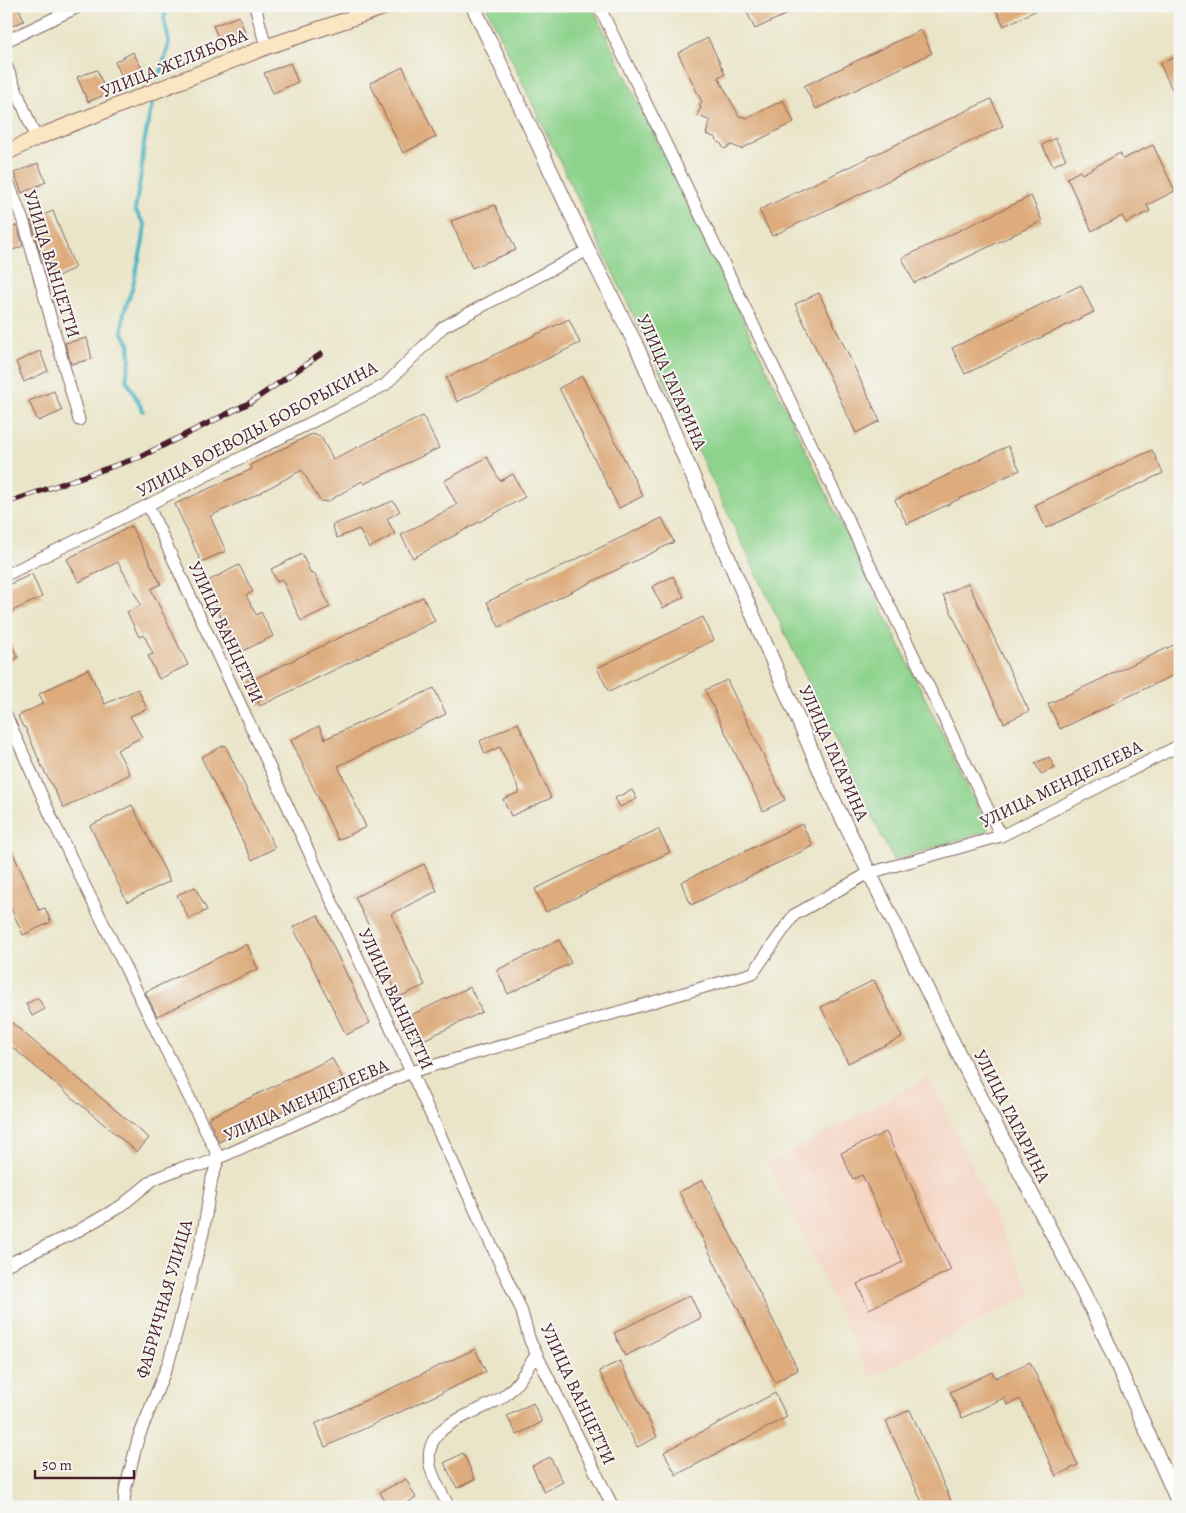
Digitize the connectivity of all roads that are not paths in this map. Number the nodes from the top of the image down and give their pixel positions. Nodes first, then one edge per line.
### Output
1 (80, 6) edge
2 (256, 6) edge
3 (388, 6) edge
4 (473, 6) edge
5 (599, 6) edge
6 (6, 40) edge
7 (266, 47) junction
8 (6, 65) edge
9 (36, 138) junction
10 (6, 153) edge
11 (6, 176) edge
12 (588, 250) junction
13 (79, 420) dead end
14 (148, 505) junction
15 (6, 575) edge
16 (6, 715) edge
17 (1180, 745) edge
18 (1001, 836) junction
19 (870, 873) junction
20 (410, 1072) junction
21 (219, 1158) junction
22 (6, 1265) edge
23 (537, 1354) junction
24 (1180, 1506) edge
25 (124, 1507) edge
26 (449, 1507) edge
27 (613, 1507) edge

1 - 6 street
2 - 7 street
3 - 7 main road, УЛИЦА ЖЕЛЯБОВА
4 - 12 street, УЛИЦА ГАГАРИНА
5 - 18 street
7 - 9 main road, УЛИЦА ЖЕЛЯБОВА
8 - 9 street
9 - 10 main road, УЛИЦА ЖЕЛЯБОВА
11 - 13 street, УЛИЦА ВАНЦЕТТИ
12 - 14 street, УЛИЦА ВОЕВОДЫ БОБОРЫКИНА
12 - 19 street, УЛИЦА ГАГАРИНА
14 - 15 street, УЛИЦА ВОЕВОДЫ БОБОРЫКИНА
14 - 20 street, УЛИЦА ВАНЦЕТТИ
16 - 21 street
17 - 18 street, УЛИЦА МЕНДЕЛЕЕВА
18 - 19 street, УЛИЦА МЕНДЕЛЕЕВА
19 - 20 street, УЛИЦА МЕНДЕЛЕЕВА
19 - 24 street, УЛИЦА ГАГАРИНА
20 - 21 street, УЛИЦА МЕНДЕЛЕЕВА
20 - 23 street, УЛИЦА ВАНЦЕТТИ
21 - 22 street, УЛИЦА МЕНДЕЛЕЕВА
21 - 25 street, ФАБРИЧНАЯ УЛИЦА
23 - 26 street
23 - 27 street, УЛИЦА ВАНЦЕТТИ

